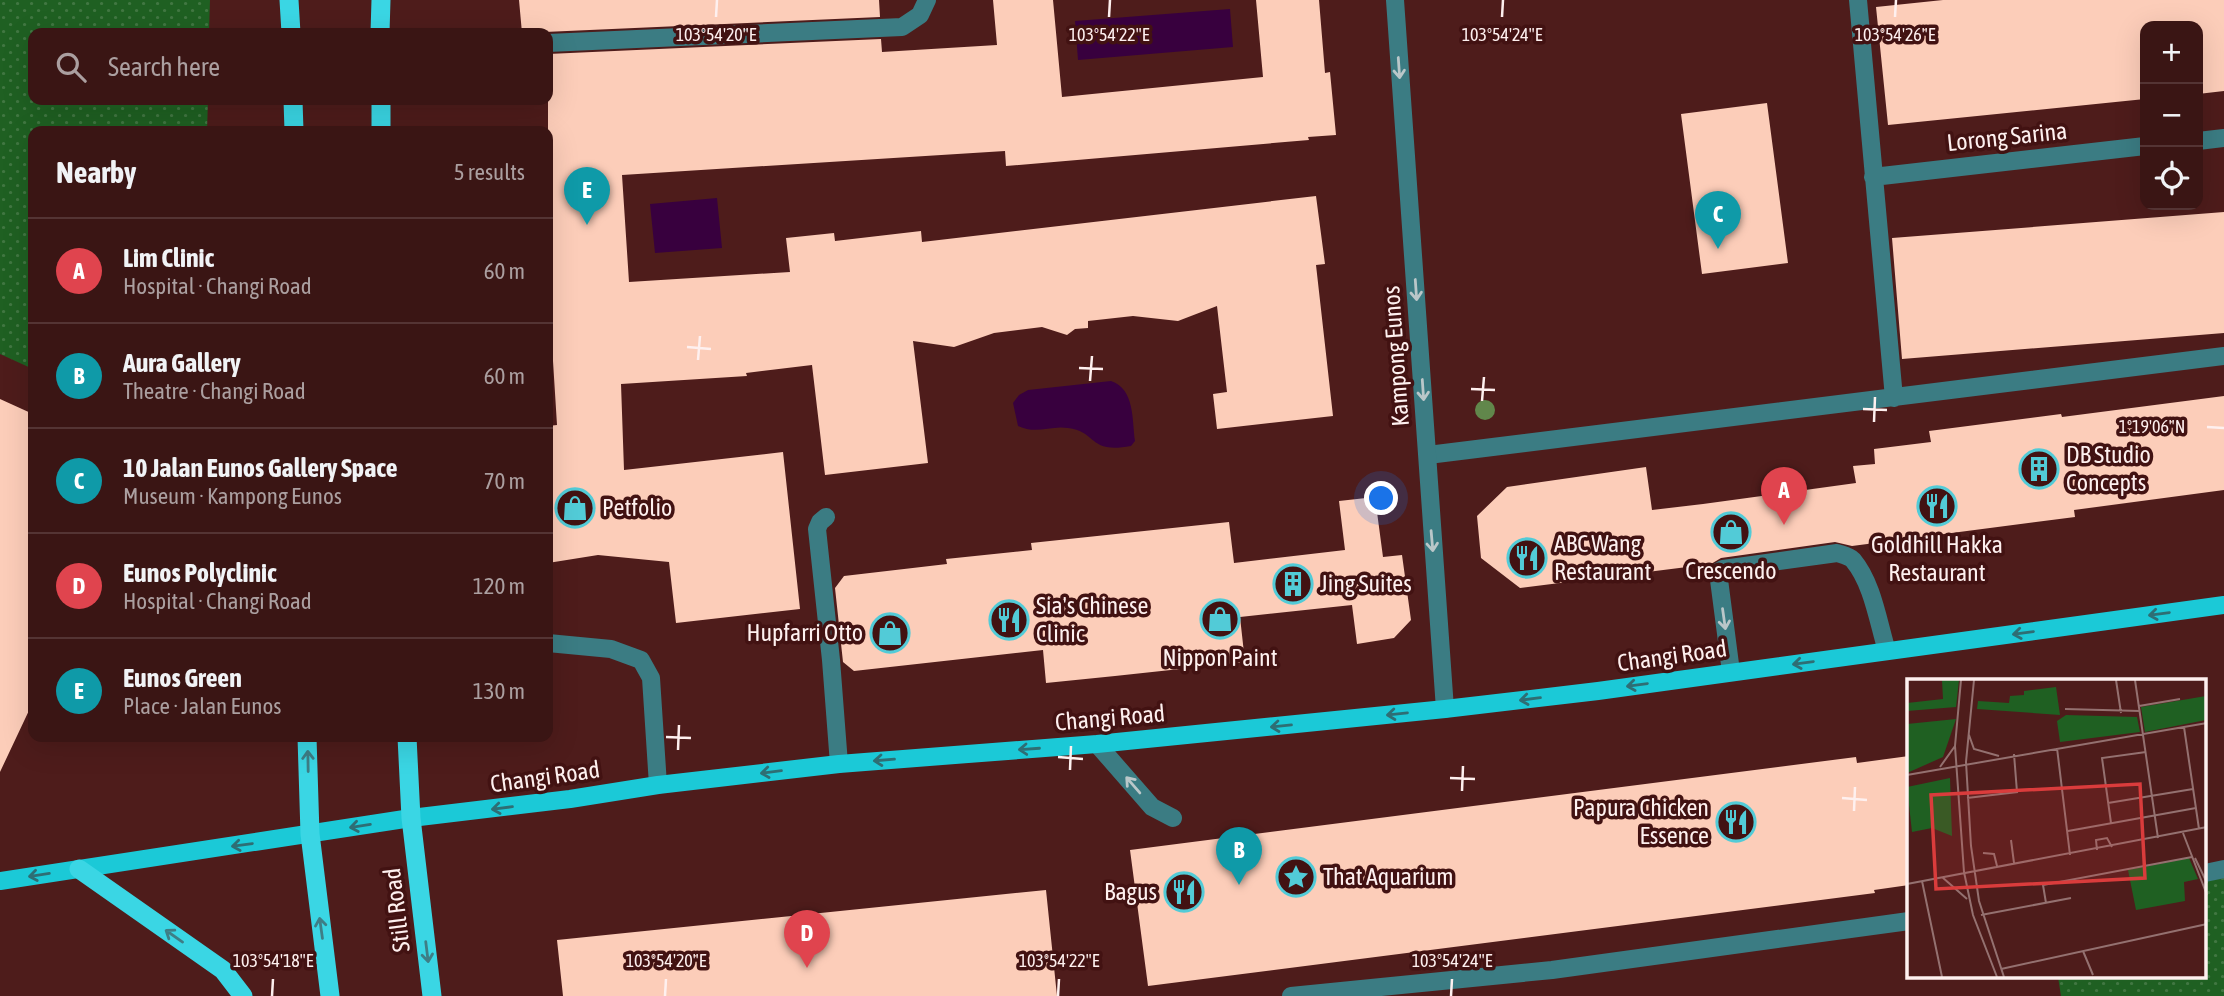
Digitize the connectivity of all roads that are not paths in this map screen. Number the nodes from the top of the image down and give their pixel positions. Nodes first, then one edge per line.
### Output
1 (289, 0) edge
2 (381, 0) edge
3 (927, 0) edge
4 (1395, 0) edge
5 (1858, 0) edge
6 (291, 28) edge
7 (380, 28) edge
8 (553, 43) edge
9 (293, 105) edge
10 (381, 105) edge
11 (294, 126) edge
12 (381, 126) edge
13 (2224, 138) edge
14 (2203, 140) edge
15 (2140, 147) edge
16 (1873, 177) junction
17 (2224, 356) edge
18 (1894, 398) junction
19 (1428, 455) junction
20 (826, 517) dead end
21 (2224, 605) edge
22 (553, 643) edge
23 (1887, 651) junction
24 (1731, 672) junction
25 (1445, 709) junction
26 (307, 742) edge
27 (407, 742) edge
28 (1097, 744) junction
29 (839, 764) junction
30 (658, 785) junction
31 (411, 818) junction
32 (1173, 818) dead end
33 (310, 834) junction
34 (79, 869) junction
35 (2224, 869) edge
36 (2206, 873) edge
37 (0, 881) edge
38 (1907, 922) edge
39 (243, 996) edge
40 (330, 996) edge
41 (432, 996) edge
42 (1291, 996) edge

1 - 6 highway
2 - 7 highway
3 - 8 street
4 -> 19 street, Kampong Eunos
5 - 16 street
9 - 11 highway
10 - 12 highway
13 - 14 street
15 - 16 street, Lorong Sarina
16 - 18 street
17 - 18 street
18 - 19 street
19 -> 25 street, Kampong Eunos
20 - 29 street
21 -> 23 main road, Changi Road
22 - 30 street
23 -> 24 main road, Changi Road
23 -> 24 street
24 -> 25 main road, Changi Road
25 -> 28 main road, Changi Road
33 -> 26 highway
27 - 31 highway, Still Road
28 -> 29 main road, Changi Road
32 -> 28 street
29 -> 30 main road, Changi Road
30 -> 31 main road, Changi Road
31 -> 33 main road, Changi Road
31 -> 41 highway, Still Road
33 -> 34 main road, Changi Road
40 -> 33 highway
34 -> 37 main road, Changi Road
39 -> 34 highway
35 - 36 street
38 - 42 street

